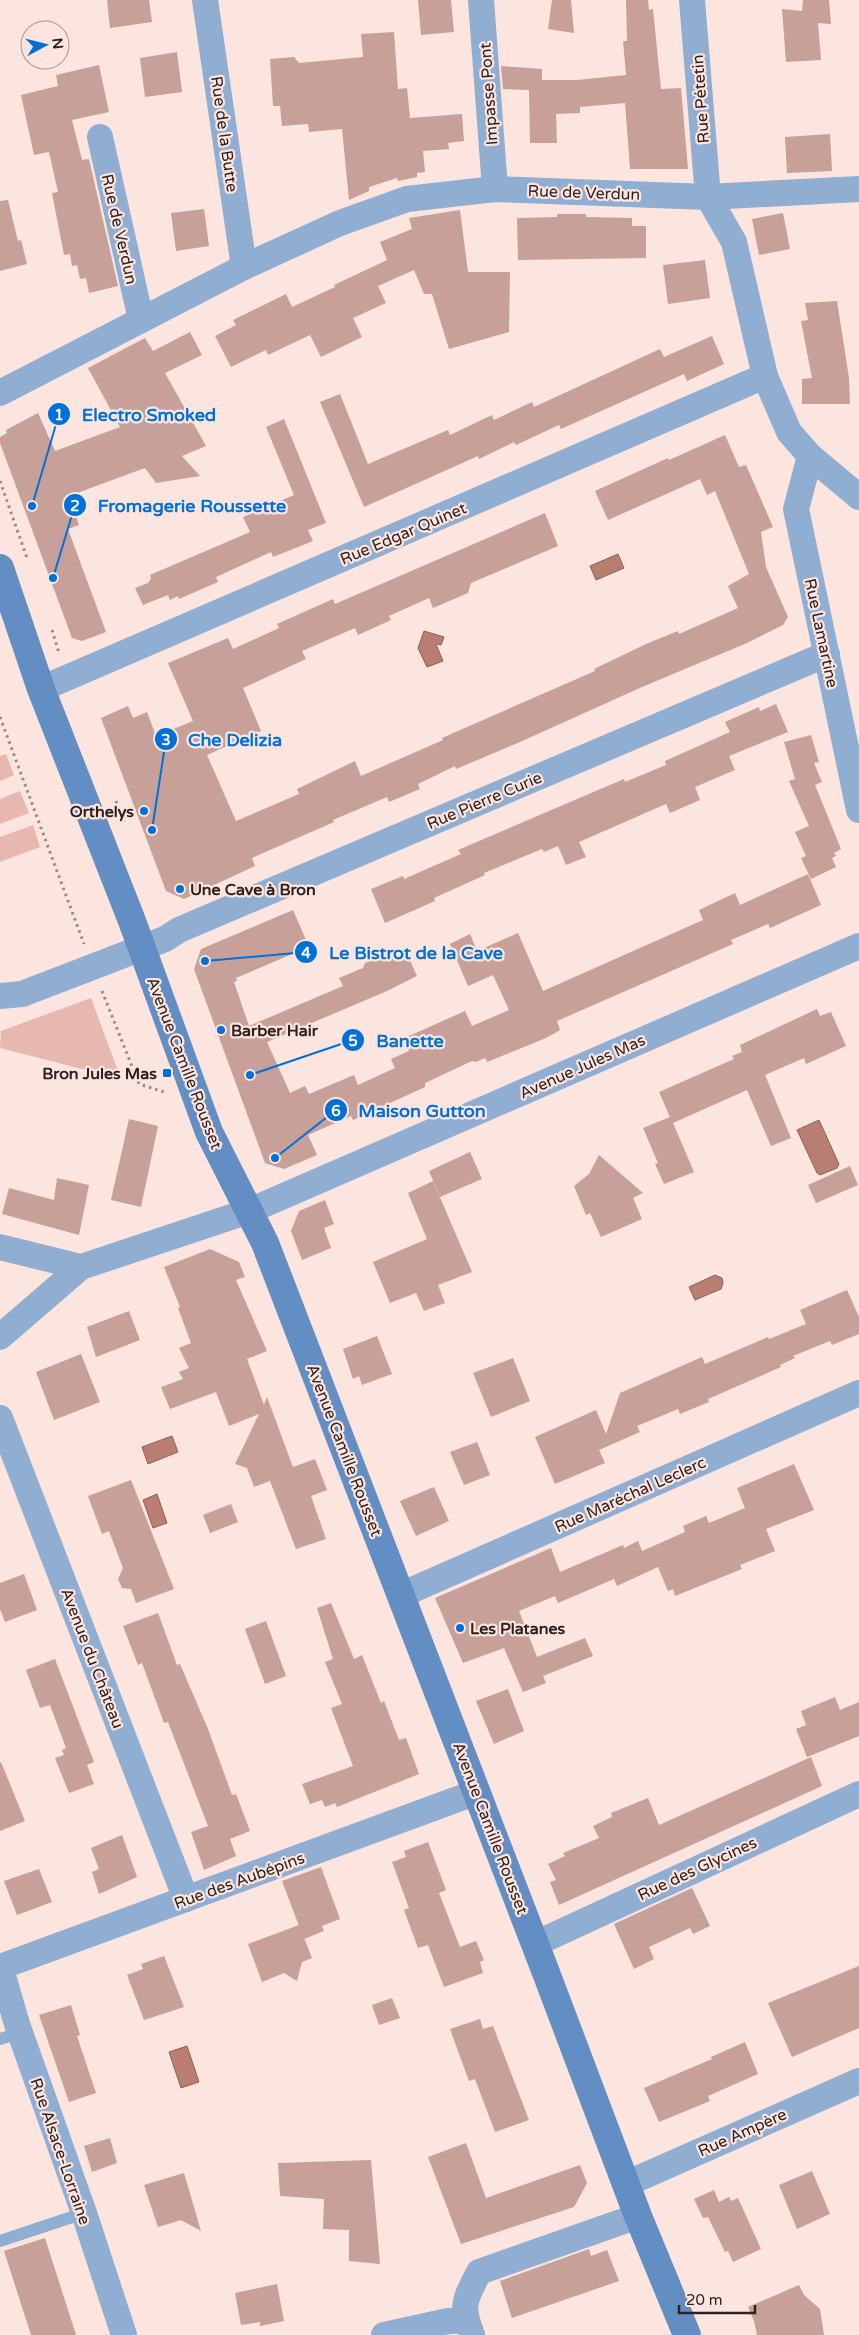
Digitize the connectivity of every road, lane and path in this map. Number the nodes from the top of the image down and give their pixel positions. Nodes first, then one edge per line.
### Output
1 (205, 0) edge
2 (481, 0) edge
3 (692, 0) edge
4 (100, 137) dead end
5 (495, 188) junction
6 (859, 189) edge
7 (708, 198) junction
8 (244, 268) junction
9 (141, 320) junction
10 (765, 376) junction
11 (0, 393) edge
12 (810, 456) junction
13 (859, 497) edge
14 (0, 568) edge
15 (827, 654) junction
16 (40, 689) junction
17 (0, 717) edge
18 (859, 810) edge
19 (859, 946) edge
20 (142, 948) junction
21 (93, 968) junction
22 (0, 996) edge
23 (172, 1094) dead end
24 (249, 1211) junction
25 (0, 1247) edge
26 (81, 1267) junction
27 (0, 1336) edge
28 (859, 1393) edge
29 (0, 1418) edge
30 (401, 1595) junction
31 (477, 1792) junction
32 (859, 1794) edge
33 (186, 1899) junction
34 (535, 1944) junction
35 (0, 1967) edge
36 (10, 2036) edge
37 (859, 2080) edge
38 (626, 2184) junction
39 (84, 2213) junction
40 (638, 2216) junction
41 (0, 2241) edge
42 (469, 2327) edge
43 (124, 2335) edge
44 (384, 2335) edge
45 (687, 2335) edge

1 - 8 street, Rue de la Butte
2 - 5 street, Impasse Pont
3 - 7 street, Rue Pétetin
4 - 9 street, Rue de Verdun
5 - 7 street, Rue de Verdun
5 - 8 street, Rue de Verdun
6 - 7 street, Rue de Verdun
7 - 10 street
8 - 9 street, Rue de Verdun
9 - 11 street, Rue de Verdun
10 - 12 street
10 - 16 street, Rue Edgar Quinet
12 - 13 street
12 - 15 street, Rue Lamartine
14 - 16 street, Avenue Camille Rousset
15 - 18 street, Rue Lamartine
15 - 20 street, Rue Pierre Curie
16 - 20 street, Avenue Camille Rousset
17 - 21 path, Avenue Camille Rousset
19 - 24 street, Avenue Jules Mas
20 - 21 street, Rue Pierre Curie
20 - 24 street, Avenue Camille Rousset
21 - 22 street, Rue Pierre Curie
21 - 23 path, Avenue Camille Rousset
24 - 26 street, Avenue Jules Mas
24 - 30 street, Avenue Camille Rousset
25 - 26 street
26 - 27 street
28 - 30 street, Rue Maréchal Leclerc
29 - 33 street, Avenue du Château
30 - 31 street, Avenue Camille Rousset
31 - 33 street, Rue des Aubépins
31 - 34 street, Avenue Camille Rousset
32 - 34 street, Rue des Glycines
33 - 35 street, Rue des Aubépins
34 - 38 street, Avenue Camille Rousset
35 - 36 street, Rue Alsace-Lorraine
36 - 39 street, Rue Alsace-Lorraine
37 - 38 street, Rue Ampère
38 - 40 street, Avenue Camille Rousset
39 - 41 lane
39 - 43 street, Rue Alsace-Lorraine
40 - 42 street
40 - 45 street, Avenue Camille Rousset
42 - 44 street

